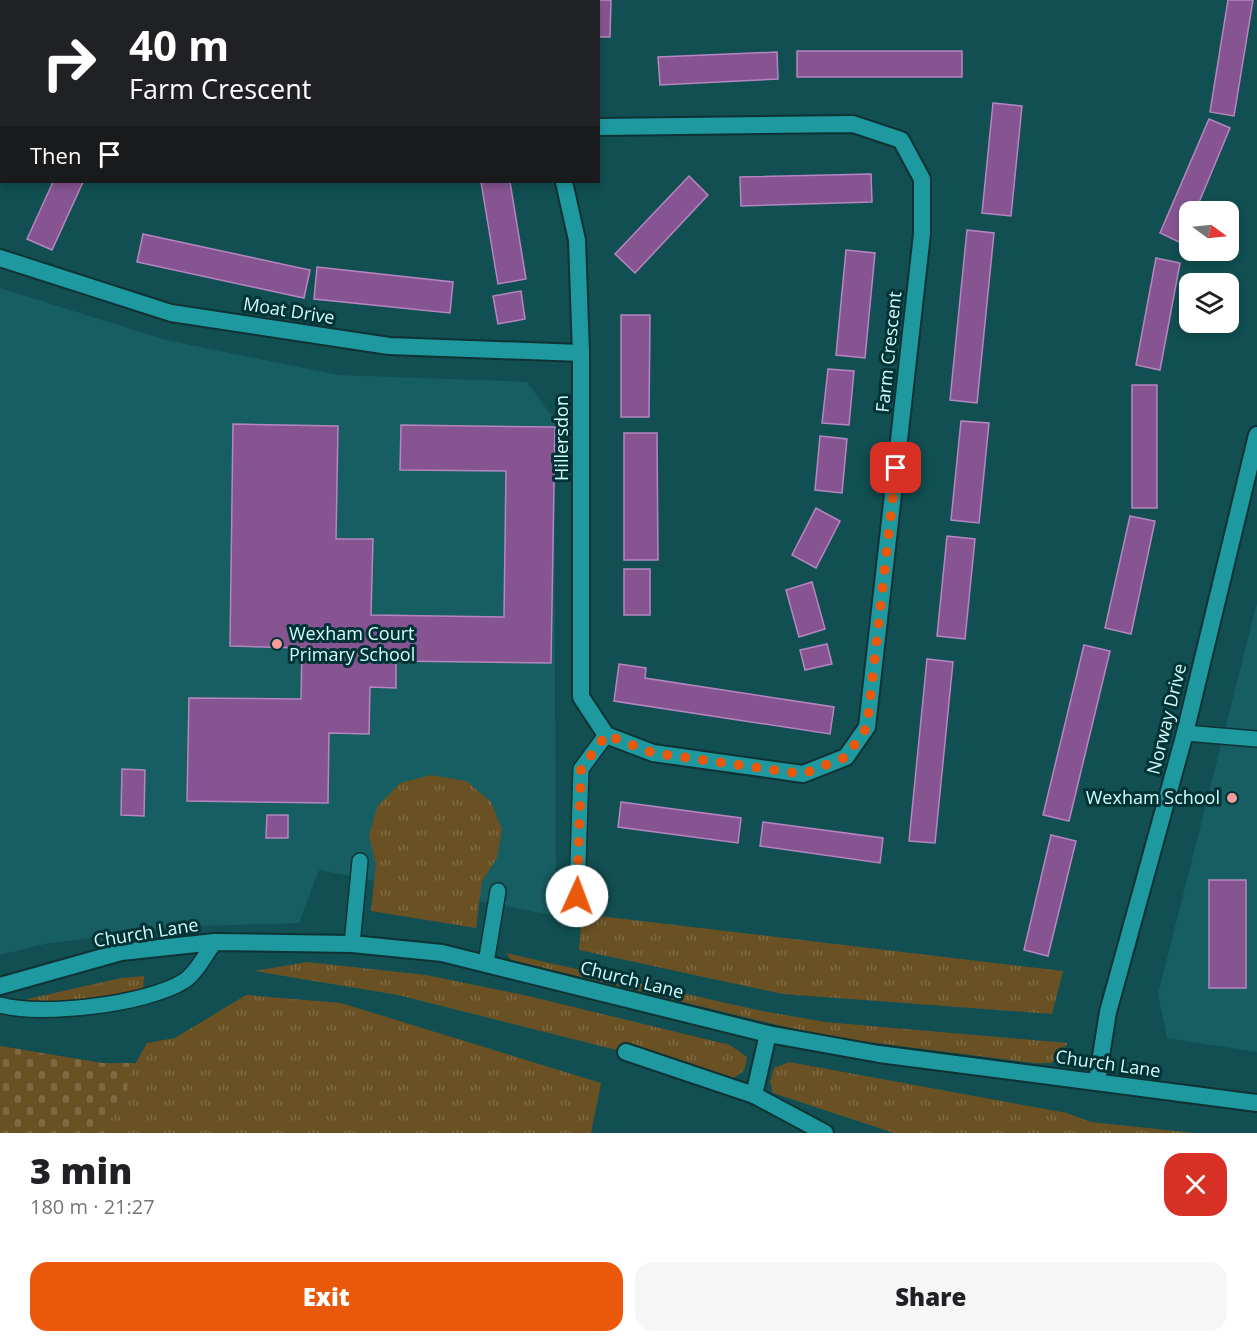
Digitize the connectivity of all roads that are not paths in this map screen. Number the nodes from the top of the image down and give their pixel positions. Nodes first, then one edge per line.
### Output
1 (600, 127) edge
2 (564, 183) edge
3 (0, 258) edge
4 (581, 353) junction
5 (1257, 435) edge
6 (1185, 733) junction
7 (606, 735) junction
8 (1257, 739) edge
9 (360, 861) dead end
10 (498, 891) dead end
11 (577, 896) dead end
12 (215, 942) junction
13 (352, 944) junction
14 (486, 963) junction
15 (0, 986) edge
16 (0, 1005) edge
17 (768, 1034) junction
18 (626, 1052) dead end
19 (1097, 1081) junction
20 (754, 1095) junction
21 (1257, 1103) edge
22 (825, 1133) edge

1 - 7 street, Farm Crescent
2 - 4 street, Hillersdon
3 - 4 street, Moat Drive
4 - 7 street, Hillersdon
5 - 6 street, Norway Drive
6 - 8 lane
6 - 19 street, Norway Drive
7 - 11 lane
9 - 13 lane
10 - 14 lane
12 - 13 street, Church Lane
12 - 15 street, Church Lane
12 - 16 lane
13 - 14 street, Church Lane
14 - 17 street, Church Lane
17 - 19 street, Church Lane
17 - 20 street
18 - 20 street
19 - 21 street, Church Lane
20 - 22 street

